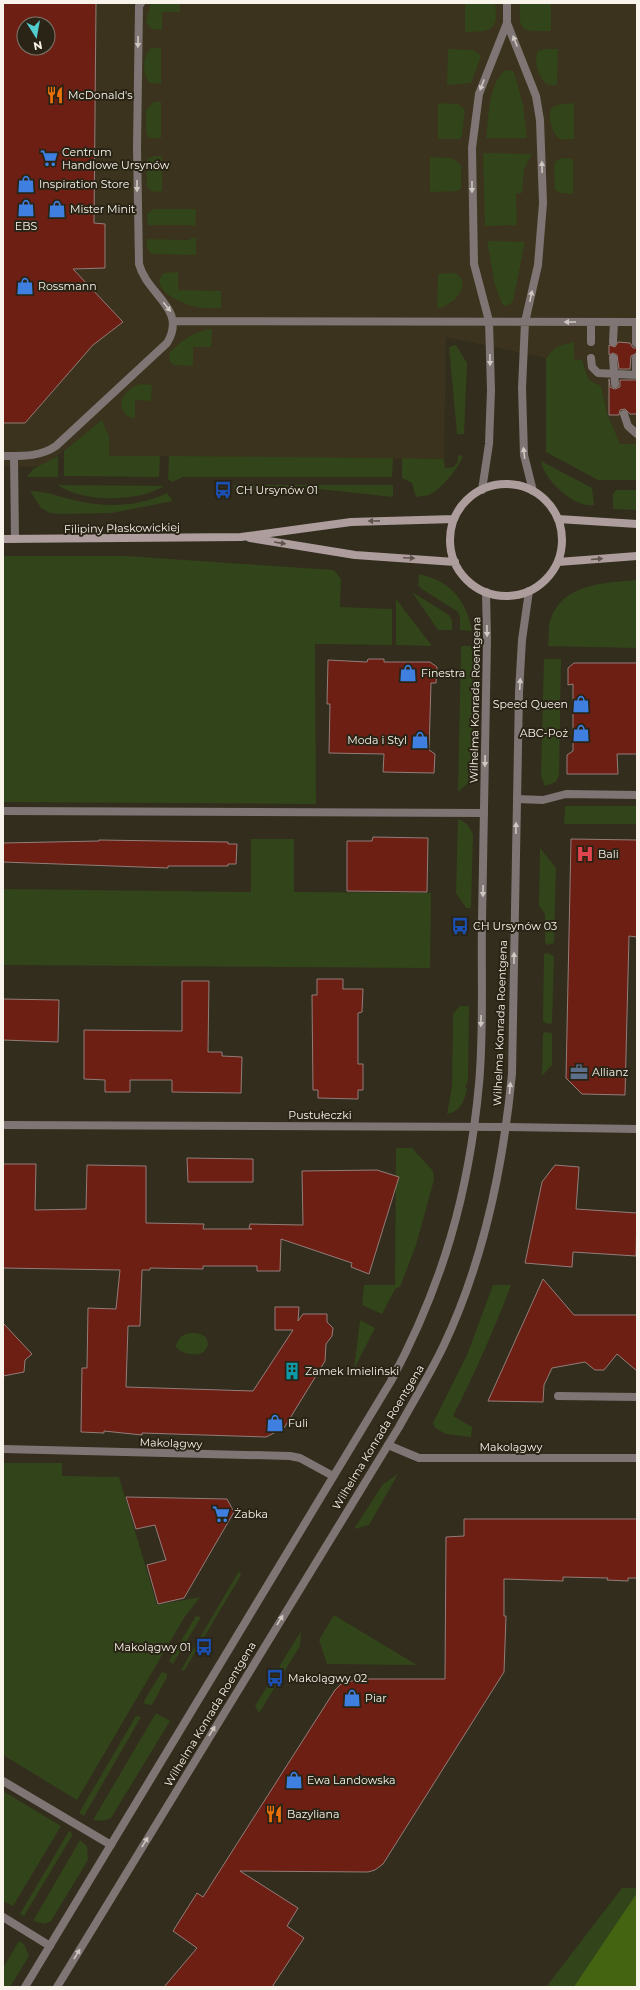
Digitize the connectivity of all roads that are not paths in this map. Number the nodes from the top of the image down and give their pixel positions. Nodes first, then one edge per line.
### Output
1 (141, 3) edge
2 (507, 3) edge
3 (507, 23) junction
4 (174, 321) junction
5 (489, 321) junction
6 (525, 322) junction
7 (591, 322) junction
8 (614, 322) junction
9 (636, 322) edge
10 (591, 342) dead end
11 (613, 342) dead end
12 (636, 343) dead end
13 (591, 358) dead end
14 (613, 358) dead end
15 (636, 358) dead end
16 (613, 375) junction
17 (636, 375) edge
18 (615, 384) dead end
19 (624, 414) dead end
20 (637, 434) edge
21 (3, 456) edge
22 (14, 456) junction
23 (482, 490) junction
24 (533, 491) junction
25 (454, 519) junction
26 (558, 519) junction
27 (637, 524) edge
28 (241, 537) junction
29 (3, 539) edge
30 (15, 539) junction
31 (637, 556) edge
32 (455, 562) junction
33 (558, 562) junction
34 (528, 591) junction
35 (486, 592) junction
36 (637, 795) edge
37 (517, 799) junction
38 (3, 811) edge
39 (484, 813) junction
40 (3, 1125) edge
41 (474, 1127) junction
42 (506, 1127) junction
43 (637, 1129) edge
44 (558, 1396) dead end
45 (637, 1397) edge
46 (388, 1445) junction
47 (3, 1449) edge
48 (637, 1458) edge
49 (333, 1476) junction
50 (3, 1781) edge
51 (111, 1845) junction
52 (3, 1917) edge
53 (50, 1946) junction
54 (25, 1987) edge
55 (57, 1987) edge

1 -> 4 street
2 - 3 street
3 -> 5 street
6 -> 3 street
4 - 5 street
4 - 22 street
5 - 6 street
5 -> 23 street
7 -> 6 street
24 -> 6 street
7 - 8 street
7 - 10 street
8 - 9 street
8 - 11 street
9 - 12 street
13 - 16 street
14 - 16 street
15 - 17 street
16 - 17 street
16 - 18 street
19 - 20 street
21 - 22 street
22 - 30 street
23 - 24 main road
23 - 25 main road
24 - 26 main road
25 -> 28 main road, Filipiny Płaskowickiej
25 - 32 main road
26 - 27 main road
26 - 33 main road
28 - 30 main road, Filipiny Płaskowickiej
28 -> 32 main road, Filipiny Płaskowickiej
29 - 30 main road, Filipiny Płaskowickiej
33 -> 31 main road
32 - 35 main road
33 - 34 main road
34 - 35 main road
37 -> 34 street, Wilhelma Konrada Roentgena
35 -> 39 street, Wilhelma Konrada Roentgena
36 - 37 street
42 -> 37 street, Wilhelma Konrada Roentgena
38 - 39 street
39 -> 41 street, Wilhelma Konrada Roentgena
40 - 41 street, Pustułeczki
41 - 42 street, Pustułeczki
41 - 49 street, Wilhelma Konrada Roentgena
42 - 43 street, Pustułeczki
42 - 46 street, Wilhelma Konrada Roentgena
44 - 45 street
46 - 48 street, Makolągwy
55 -> 46 street, Wilhelma Konrada Roentgena
47 - 49 street, Makolągwy
49 - 51 street, Wilhelma Konrada Roentgena
50 - 51 street
51 - 53 street, Wilhelma Konrada Roentgena
52 - 53 street
53 - 54 street, Wilhelma Konrada Roentgena

